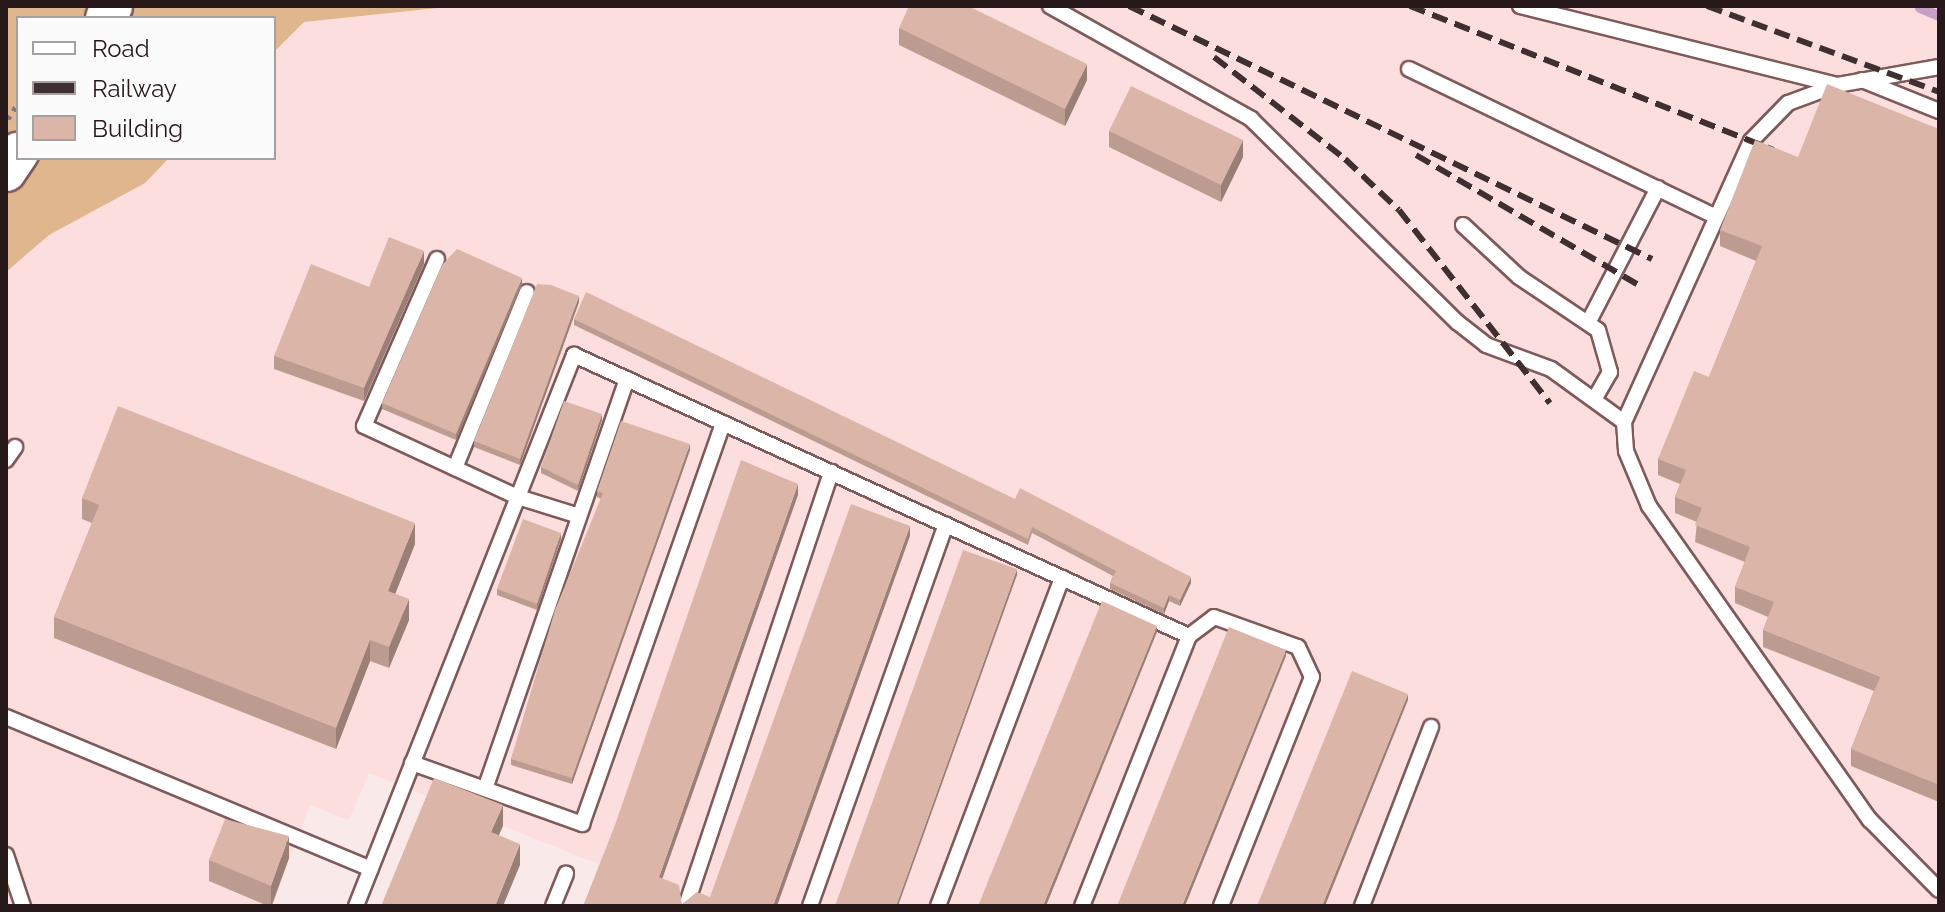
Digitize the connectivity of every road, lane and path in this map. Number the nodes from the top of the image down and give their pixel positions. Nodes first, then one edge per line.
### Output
1 (1050, 6) edge
2 (1520, 6) edge
3 (1939, 67) edge
4 (1409, 69) dead end
5 (1860, 79) junction
6 (1837, 85) junction
7 (1939, 111) edge
8 (1658, 188) junction
9 (1712, 215) junction
10 (1463, 225) dead end
11 (437, 259) dead end
12 (527, 292) dead end
13 (1588, 323) junction
14 (627, 379) junction
15 (1594, 400) junction
16 (1624, 422) junction
17 (723, 423) junction
18 (15, 447) dead end
19 (6, 460) edge
20 (455, 468) junction
21 (831, 472) junction
22 (518, 497) junction
23 (579, 516) junction
24 (946, 525) junction
25 (1062, 578) junction
26 (1189, 636) junction
27 (6, 717) edge
28 (1431, 727) dead end
29 (412, 763) junction
30 (485, 789) junction
31 (6, 855) edge
32 (371, 869) junction
33 (566, 874) dead end
34 (1939, 890) edge
35 (23, 906) edge
36 (356, 906) edge
37 (553, 906) edge
38 (686, 906) edge
39 (810, 906) edge
40 (938, 906) edge
41 (1082, 906) edge
42 (1221, 906) edge
43 (1362, 906) edge

1 - 15 lane
2 - 6 lane
3 - 5 lane
4 - 8 lane
5 - 6 lane
5 - 7 lane
6 - 9 lane
8 - 9 lane
8 - 13 lane
9 - 16 lane
10 - 13 lane
11 - 20 lane
12 - 20 lane
13 - 15 lane
14 - 17 lane
14 - 22 lane
14 - 23 lane
15 - 16 lane
16 - 34 lane
17 - 21 lane
17 - 30 lane
18 - 19 lane
20 - 22 lane
21 - 24 lane
21 - 38 lane
22 - 23 lane
22 - 29 lane
23 - 30 lane
24 - 25 lane
24 - 39 lane
25 - 26 lane
25 - 40 lane
26 - 41 lane
26 - 42 lane
27 - 32 lane
28 - 43 lane
29 - 30 lane
29 - 32 lane
31 - 35 lane
32 - 36 lane
33 - 37 lane

